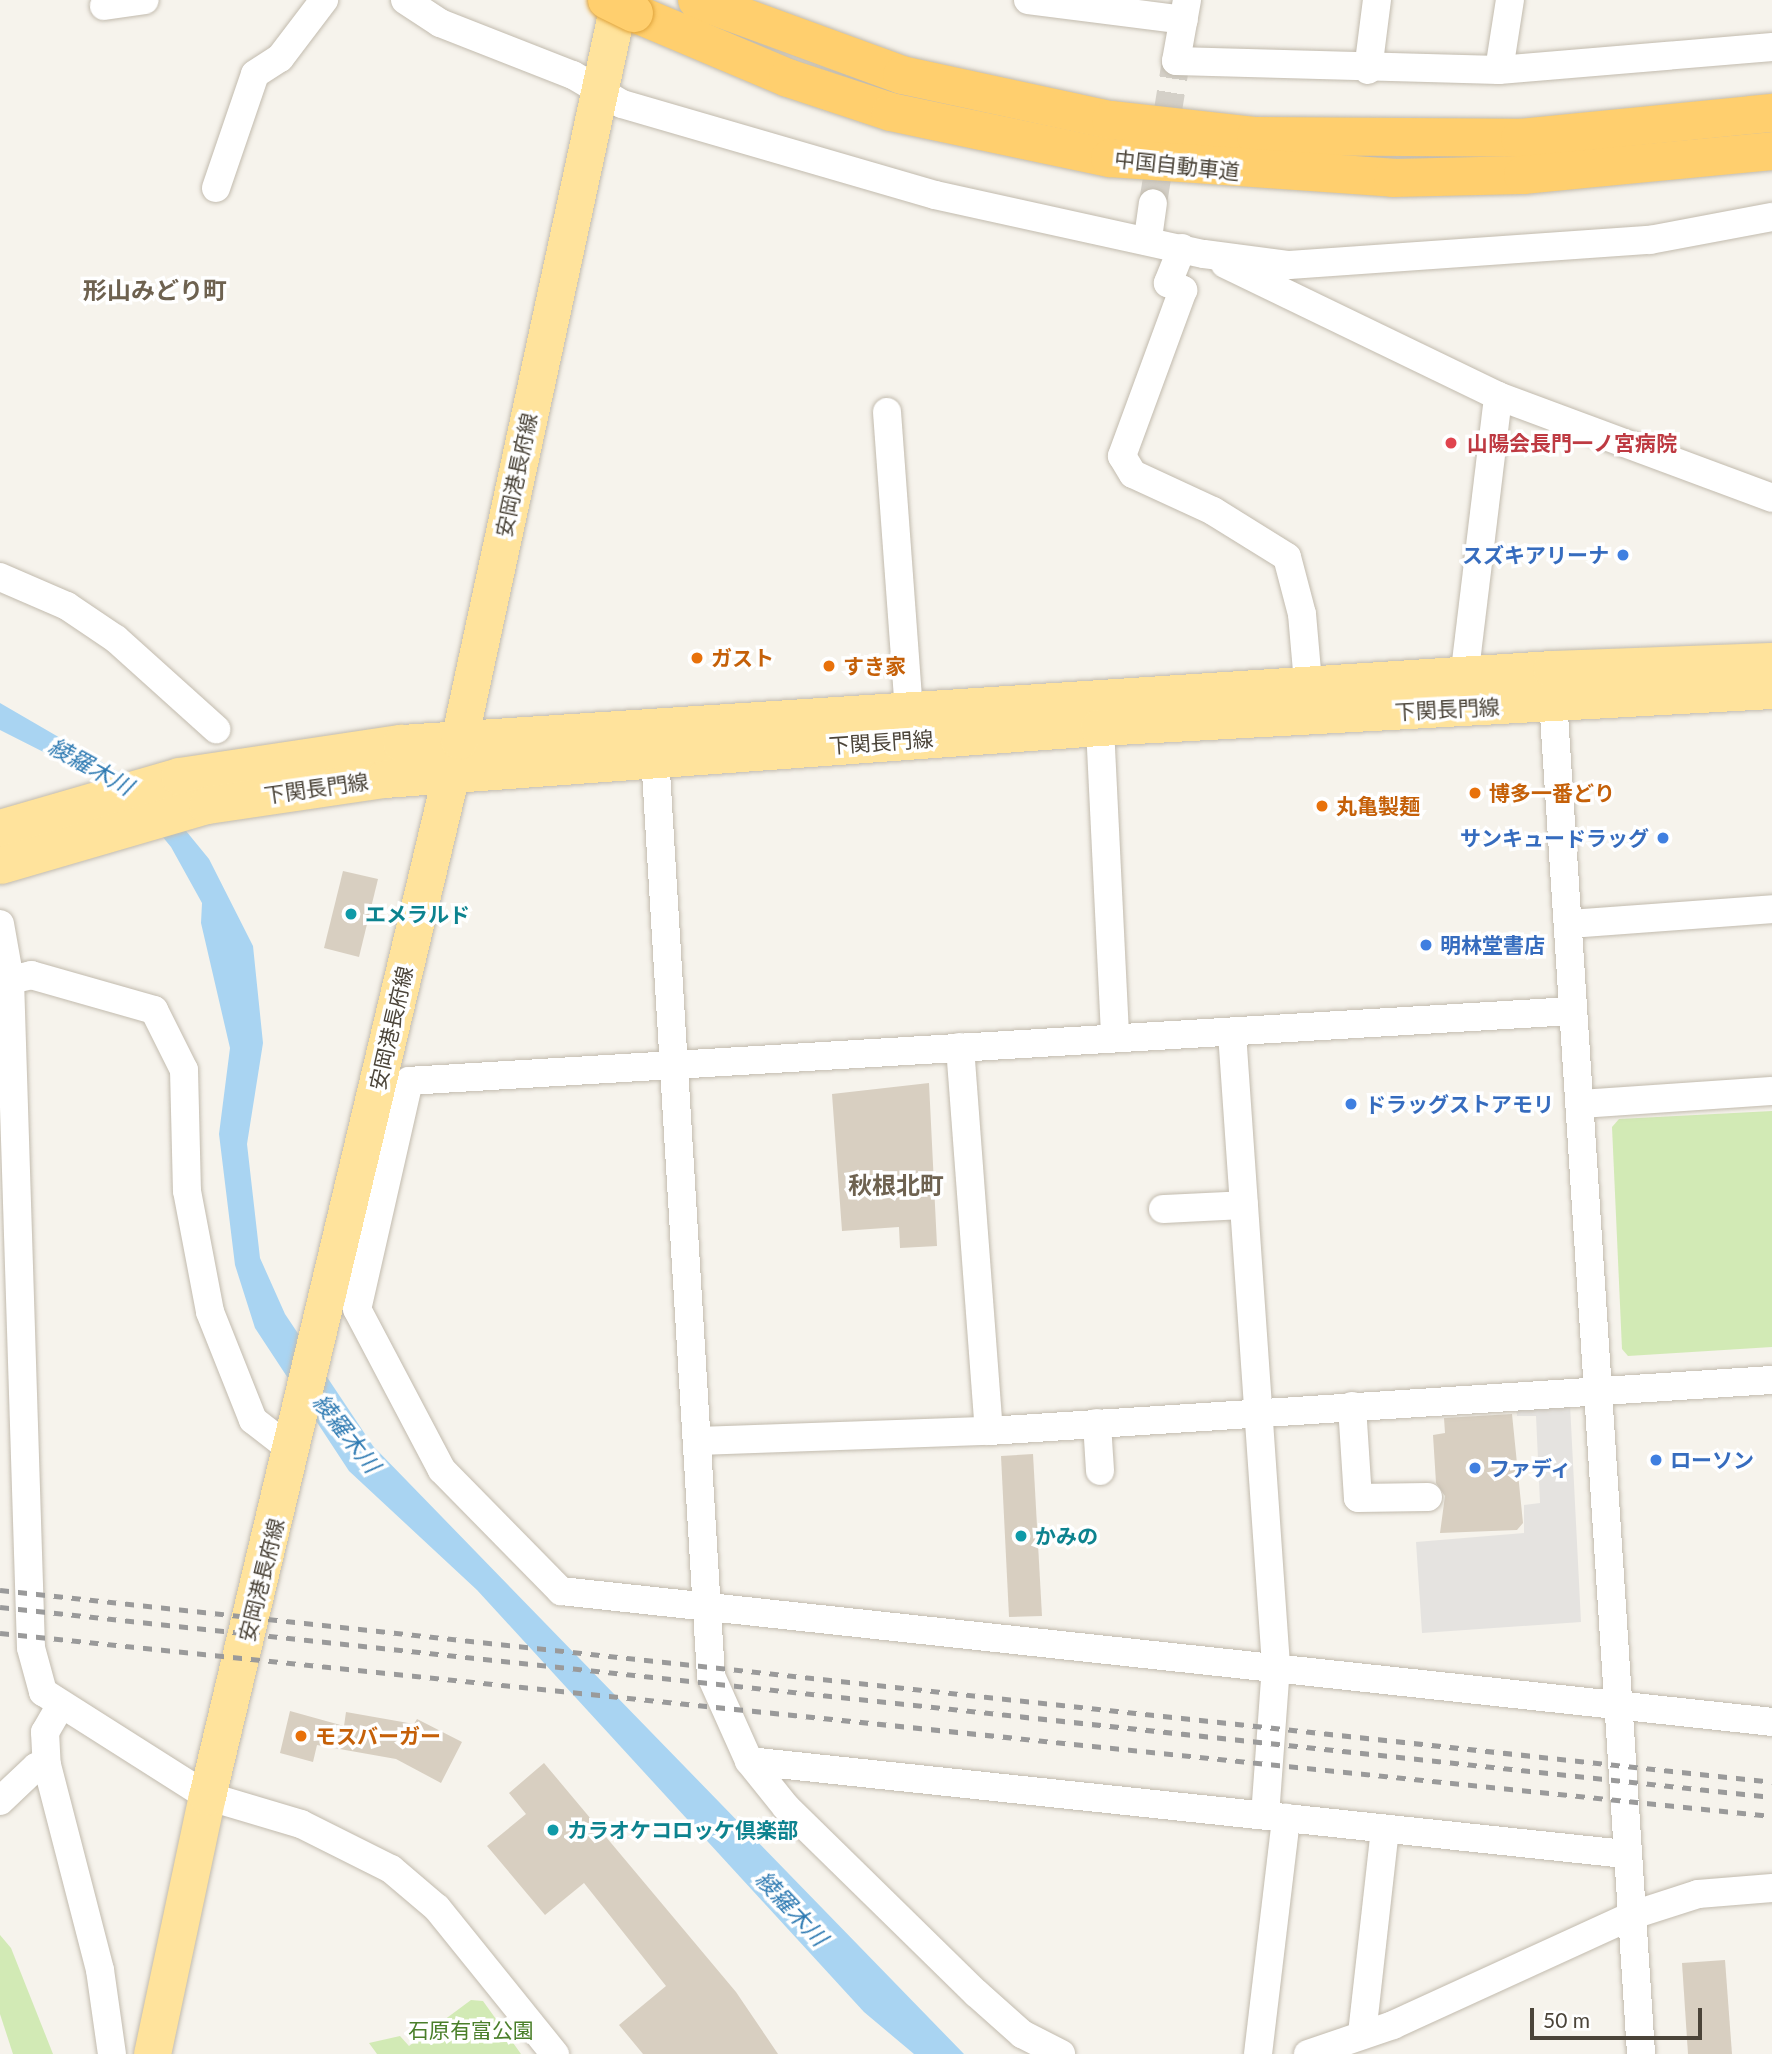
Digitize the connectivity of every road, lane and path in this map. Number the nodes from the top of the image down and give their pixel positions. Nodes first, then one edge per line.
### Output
1 (145, 0) edge
2 (324, 0) edge
3 (405, 0) edge
4 (697, 0) edge
5 (1028, 0) edge
6 (1377, 0) edge
7 (1510, 0) edge
8 (620, 4) edge
9 (104, 6) dead end
10 (1186, 10) edge
11 (1772, 47) edge
12 (1368, 70) junction
13 (1499, 70) junction
14 (599, 89) junction
15 (1772, 113) edge
16 (1772, 150) edge
17 (216, 188) dead end
18 (1153, 203) tunnel mouth
19 (1772, 217) edge
20 (1148, 238) junction
21 (1193, 251) junction
22 (1498, 396) junction
23 (887, 412) dead end
24 (1772, 498) edge
25 (0, 577) edge
26 (1772, 661) edge
27 (1552, 686) junction
28 (1772, 690) edge
29 (1462, 691) junction
30 (1310, 701) junction
31 (909, 709) junction
32 (1099, 713) junction
33 (216, 729) dead end
34 (654, 741) junction
35 (455, 757) junction
36 (0, 828) edge
37 (0, 865) edge
38 (1772, 909) edge
39 (0, 924) edge
40 (1570, 924) junction
41 (7, 988) edge
42 (1572, 1011) junction
43 (1232, 1032) junction
44 (1115, 1037) junction
45 (960, 1047) junction
46 (674, 1063) junction
47 (1772, 1091) edge
48 (1580, 1104) junction
49 (1244, 1205) junction
50 (1163, 1209) dead end
51 (1772, 1380) edge
52 (1598, 1390) junction
53 (1352, 1406) junction
54 (1258, 1412) junction
55 (1097, 1423) junction
56 (989, 1431) junction
57 (698, 1441) junction
58 (295, 1444) junction
59 (1100, 1471) dead end
60 (1428, 1497) dead end
61 (12, 1508) edge
62 (706, 1609) junction
63 (1276, 1666) junction
64 (1616, 1706) junction
65 (59, 1708) junction
66 (1772, 1722) edge
67 (749, 1761) junction
68 (47, 1765) junction
69 (207, 1796) junction
70 (0, 1801) edge
71 (1275, 1817) junction
72 (1385, 1829) junction
73 (1625, 1854) junction
74 (1772, 1888) edge
75 (1633, 1915) junction
76 (1347, 2043) edge
77 (112, 2054) edge
78 (152, 2054) edge
79 (555, 2054) edge
80 (1060, 2054) edge
81 (1258, 2054) edge
82 (1308, 2054) edge
83 (1641, 2054) edge

1 - 9 street
2 - 17 street
3 - 14 street
4 - 15 highway, 中国自動車道
5 - 10 street
6 - 12 street
7 - 13 street
8 - 14 main road, 安岡港長府線
8 - 16 highway, 中国自動車道
10 - 12 street
11 - 13 street
12 - 13 street
14 - 20 street
14 - 35 main road, 安岡港長府線
18 - 20 street
19 - 21 street
20 - 21 street
21 - 22 street
21 - 30 street
22 - 24 street
22 - 29 street
23 - 31 street
25 - 33 street
26 - 27 main road, 下関長門線
27 - 28 main road, 下関長門線
27 - 29 main road, 下関長門線
27 - 40 street
29 - 30 main road, 下関長門線
30 - 32 main road, 下関長門線
31 - 32 main road, 下関長門線
31 - 34 main road, 下関長門線
32 - 34 main road, 下関長門線
32 - 44 street
34 - 35 main road, 下関長門線
34 - 46 street
35 - 36 main road, 下関長門線
35 - 37 main road, 下関長門線
35 - 58 main road, 安岡港長府線
38 - 40 street
39 - 41 street
40 - 42 street
41 - 58 street
41 - 61 street
42 - 43 street
42 - 48 street
43 - 44 street
43 - 49 street
44 - 45 street
45 - 46 street
45 - 56 street
46 - 57 street
46 - 62 street
47 - 48 street
48 - 52 street
49 - 50 street
49 - 54 street
51 - 52 street
52 - 53 street
52 - 64 street
53 - 54 street
53 - 60 street
54 - 55 street
54 - 63 street
55 - 56 street
55 - 59 street
56 - 57 street
57 - 62 street
58 - 69 main road, 安岡港長府線
61 - 65 street
62 - 63 street
62 - 67 street
63 - 64 street
63 - 71 street
64 - 66 street
64 - 73 street
65 - 68 street
65 - 69 street
67 - 71 street
67 - 80 street
68 - 70 street
68 - 77 street
69 - 78 main road, 安岡港長府線
69 - 79 street
71 - 72 street
71 - 81 street
72 - 73 street
72 - 76 street
73 - 75 street
74 - 75 street
75 - 76 street
75 - 83 street
76 - 82 street

